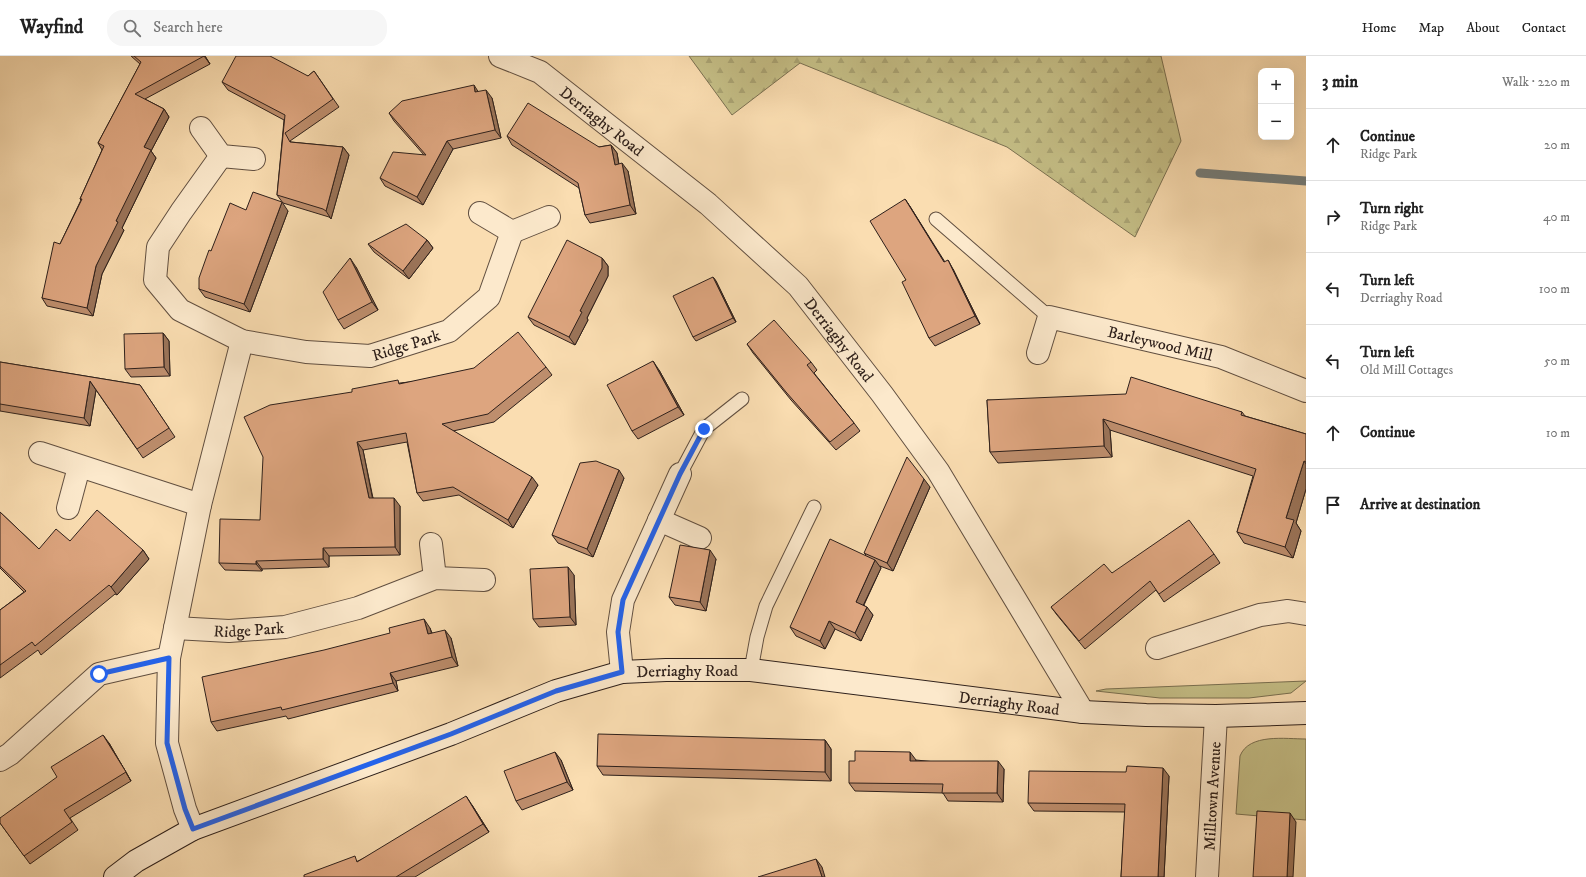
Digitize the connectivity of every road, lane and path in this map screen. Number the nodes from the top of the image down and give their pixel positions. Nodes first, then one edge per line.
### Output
1 (500, 56) edge
2 (202, 128) dead end
3 (221, 156) junction
4 (254, 159) dead end
5 (480, 213) dead end
6 (549, 217) dead end
7 (936, 219) dead end
8 (512, 232) junction
9 (1049, 317) junction
10 (242, 341) junction
11 (1038, 353) dead end
12 (1306, 391) edge
13 (742, 399) dead end
14 (40, 453) dead end
15 (79, 466) junction
16 (680, 474) joint
17 (200, 505) junction
18 (814, 507) dead end
19 (68, 508) dead end
20 (659, 520) junction
21 (700, 538) dead end
22 (431, 544) dead end
23 (435, 578) junction
24 (484, 580) dead end
25 (1306, 614) edge
26 (175, 628) junction
27 (1157, 648) dead end
28 (169, 658) junction
29 (751, 670) junction
30 (622, 672) junction
31 (1083, 712) junction
32 (1306, 713) edge
33 (1216, 716) junction
34 (0, 760) edge
35 (193, 829) junction
36 (115, 877) edge
37 (1207, 877) edge

1 - 31 street, Derriaghy Road
2 - 3 street
3 - 4 street
3 - 10 street, Ridge Park
5 - 8 street
6 - 8 street
7 - 9 lane
8 - 10 street, Ridge Park
9 - 11 street
9 - 12 street, Barleywood Mill
10 - 17 street
13 - 16 lane
14 - 15 street
15 - 17 street
15 - 19 street
16 - 20 street
17 - 26 street
18 - 29 lane
20 - 21 street
20 - 30 street
22 - 23 street
23 - 24 street, Ridge Park
23 - 26 street, Ridge Park
25 - 27 street
26 - 28 street
28 - 34 street
28 - 35 street
29 - 30 street, Derriaghy Road
29 - 31 street, Derriaghy Road
30 - 35 street, Derriaghy Road
31 - 33 street, Derriaghy Road
32 - 33 street, Derriaghy Road
33 - 37 street, Milltown Avenue
35 - 36 street, Derriaghy Road

